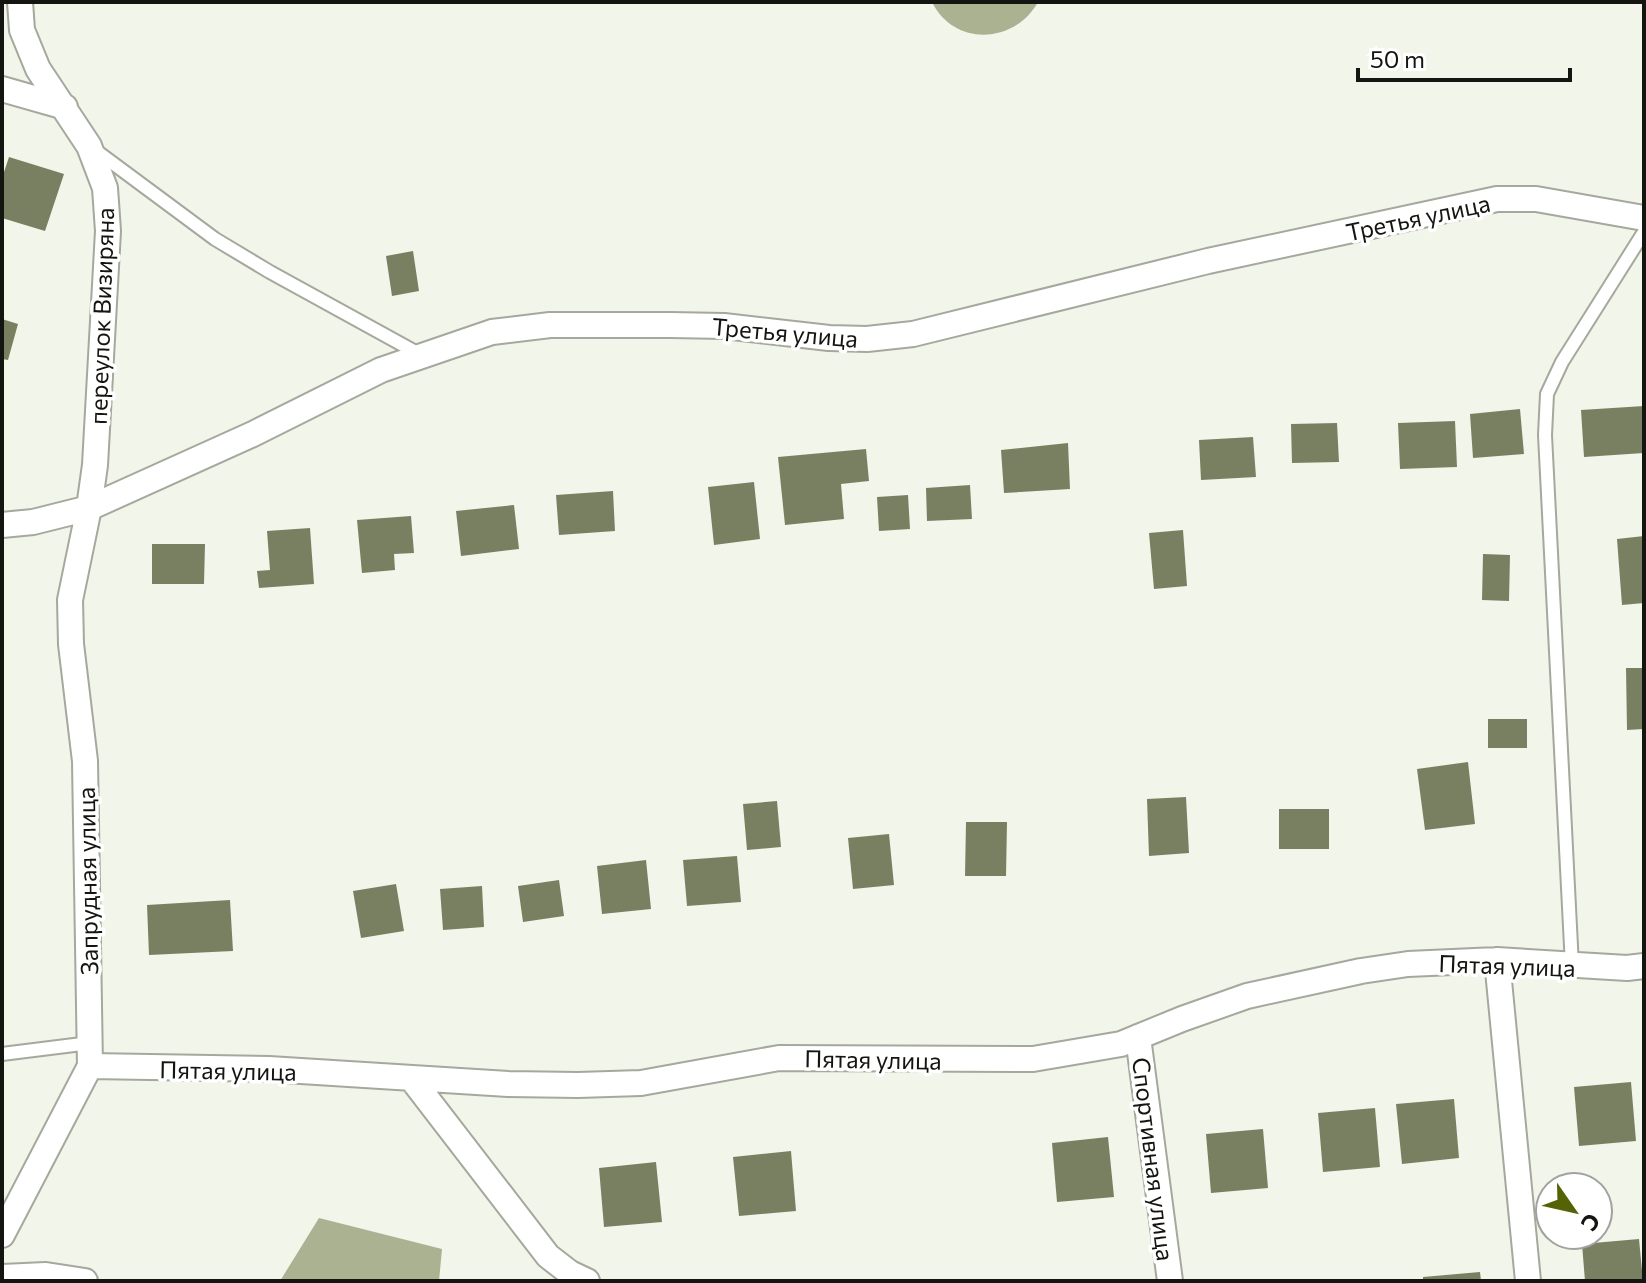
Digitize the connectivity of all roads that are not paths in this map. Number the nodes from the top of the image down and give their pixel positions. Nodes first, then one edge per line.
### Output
1 (20, 2) edge
2 (2, 89) edge
3 (65, 107) junction
4 (89, 146) junction
5 (1644, 218) edge
6 (1644, 232) edge
7 (421, 355) junction
8 (89, 508) junction
9 (2, 525) edge
10 (1497, 960) junction
11 (1572, 966) junction
12 (1644, 966) edge
13 (1138, 1037) junction
14 (2, 1054) edge
15 (90, 1054) junction
16 (411, 1078) junction
17 (2, 1235) edge
18 (2, 1277) edge
19 (85, 1281) edge
20 (587, 1281) edge
21 (1170, 1281) edge
22 (1528, 1281) edge

1 - 3 street, переулок Визиряна
2 - 3 street
3 - 4 street, переулок Визиряна
4 - 7 lane
4 - 8 street, переулок Визиряна
5 - 7 street, Третья улица
6 - 11 lane
7 - 8 street, Третья улица
8 - 9 street, Третья улица
8 - 15 street, Запрудная улица
10 - 11 street, Пятая улица
10 - 13 street, Пятая улица
10 - 22 street
11 - 12 street, Пятая улица
13 - 16 street, Пятая улица
13 - 21 street, Спортивная улица
14 - 15 lane
15 - 16 street, Пятая улица
15 - 17 street, Запрудная улица
16 - 20 street
18 - 19 street

